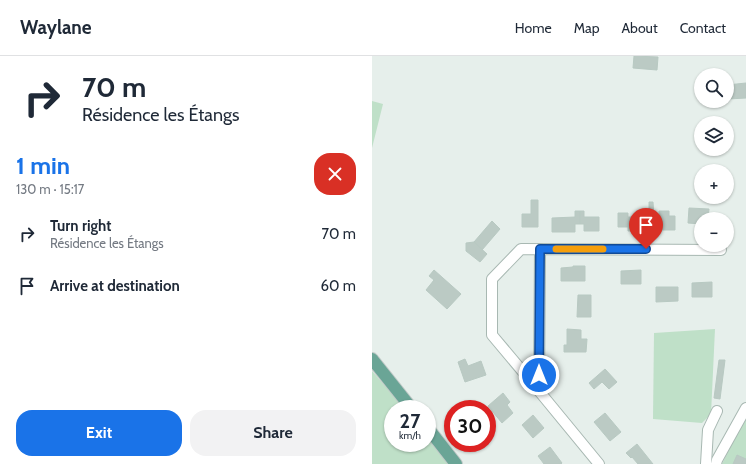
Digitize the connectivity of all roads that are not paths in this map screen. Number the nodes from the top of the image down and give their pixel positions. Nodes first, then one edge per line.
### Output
1 (540, 249) junction
2 (694, 250) edge
3 (372, 359) edge
4 (539, 391) junction
5 (405, 400) edge
6 (746, 408) edge
7 (717, 411) dead end
8 (436, 438) edge
9 (456, 464) edge
10 (599, 464) edge
11 (706, 464) edge
12 (716, 464) edge

1 - 2 street
1 - 4 street
1 - 4 street
3 - 5 main road
4 - 10 street
6 - 12 street
7 - 11 street
8 - 9 main road

